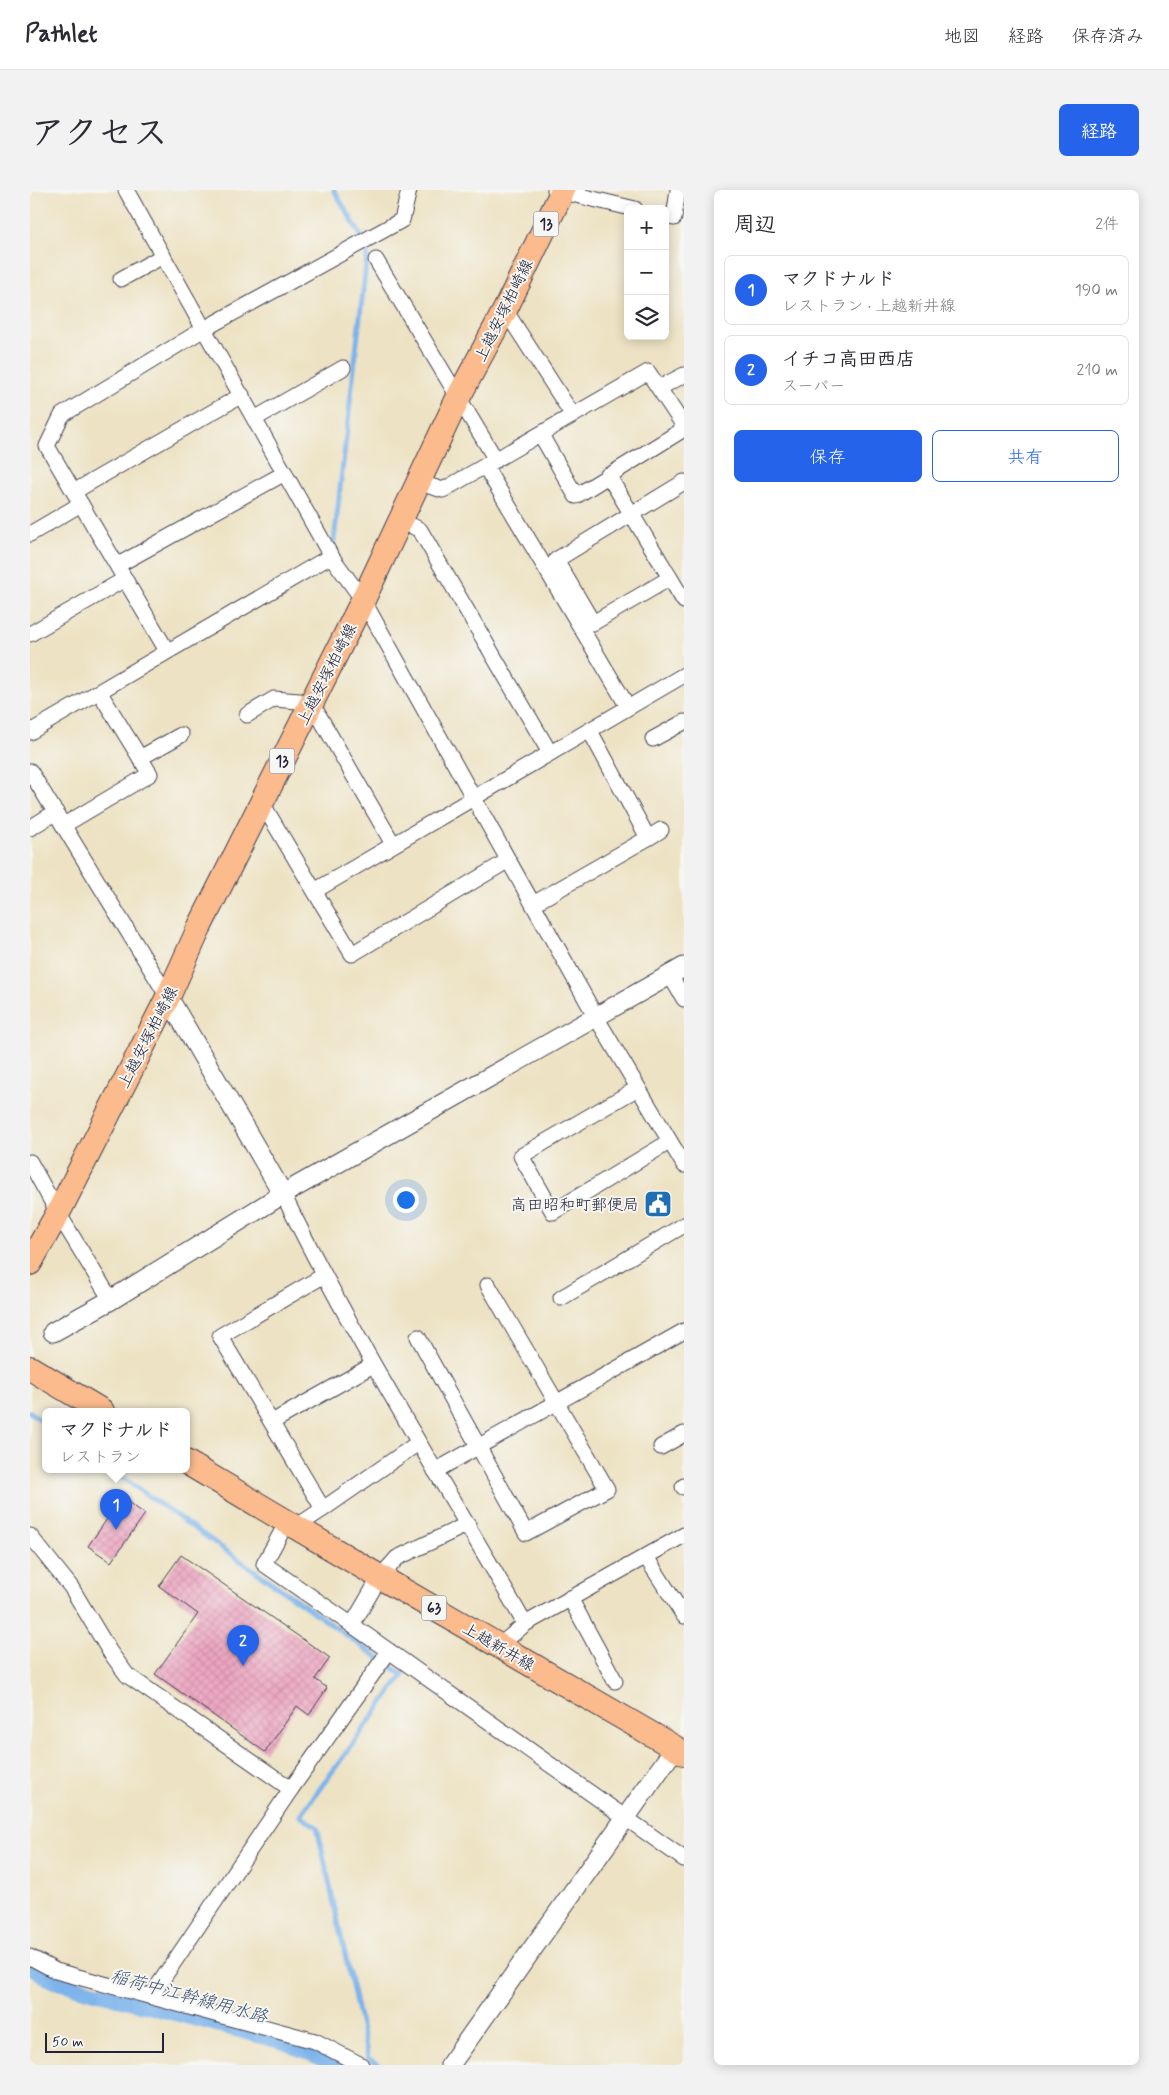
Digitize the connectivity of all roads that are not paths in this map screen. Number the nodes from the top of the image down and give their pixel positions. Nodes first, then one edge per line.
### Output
1 (126, 190) edge
2 (409, 190) edge
3 (678, 190) edge
4 (560, 191) edge
5 (624, 206) edge
6 (669, 217) edge
7 (163, 256) junction
8 (376, 260) dead end
9 (121, 279) dead end
10 (505, 310) junction
11 (204, 329) junction
12 (342, 368) dead end
13 (684, 375) edge
14 (659, 388) junction
15 (242, 395) junction
16 (459, 396) junction
17 (572, 414) junction
18 (256, 418) junction
19 (684, 427) edge
20 (541, 435) junction
21 (491, 464) junction
22 (285, 473) junction
23 (608, 476) junction
24 (684, 482) edge
25 (420, 483) junction
26 (78, 497) junction
27 (632, 515) junction
28 (401, 520) junction
29 (30, 534) edge
30 (332, 556) junction
31 (118, 565) junction
32 (125, 579) junction
33 (679, 588) edge
34 (363, 600) junction
35 (30, 634) edge
36 (167, 651) junction
37 (684, 675) edge
38 (100, 693) junction
39 (311, 702) junction
40 (628, 707) junction
41 (247, 715) dead end
42 (684, 722) edge
43 (590, 731) junction
44 (30, 732) edge
45 (181, 735) dead end
46 (653, 739) dead end
47 (550, 753) junction
48 (140, 758) junction
49 (30, 771) edge
50 (472, 799) junction
51 (262, 803) junction
52 (60, 819) junction
53 (30, 828) edge
54 (661, 830) dead end
55 (648, 838) junction
56 (393, 844) junction
57 (508, 861) junction
58 (316, 890) junction
59 (532, 904) junction
60 (677, 971) edge
61 (168, 997) junction
62 (684, 999) edge
63 (596, 1017) junction
64 (638, 1088) junction
65 (669, 1142) junction
66 (30, 1162) edge
67 (684, 1165) edge
68 (283, 1194) junction
69 (58, 1213) junction
70 (684, 1225) edge
71 (30, 1263) edge
72 (323, 1276) junction
73 (488, 1285) dead end
74 (561, 1298) dead end
75 (111, 1300) junction
76 (684, 1331) edge
77 (53, 1332) dead end
78 (418, 1337) dead end
79 (372, 1365) junction
80 (30, 1368) edge
81 (558, 1404) junction
82 (97, 1408) edge
83 (272, 1422) junction
84 (684, 1434) edge
85 (418, 1443) junction
86 (661, 1446) dead end
87 (478, 1447) junction
88 (190, 1464) edge
89 (435, 1471) junction
90 (323, 1509) junction
91 (292, 1524) junction
92 (468, 1524) junction
93 (684, 1535) edge
94 (30, 1536) edge
95 (646, 1557) junction
96 (380, 1577) junction
97 (570, 1598) junction
98 (684, 1616) edge
99 (525, 1624) junction
100 (352, 1625) junction
101 (499, 1646) junction
102 (389, 1651) junction
103 (615, 1681) dead end
104 (679, 1750) edge
105 (290, 1789) junction
106 (626, 1817) junction
107 (684, 1859) edge
108 (30, 1957) edge
109 (151, 1996) junction
110 (361, 2065) edge
111 (450, 2065) edge

1 - 7 street
2 - 11 street
3 - 6 street
4 - 5 street
4 - 10 main road, 上越安塚柏崎線 / 13
7 - 9 street
7 - 11 street
8 - 16 street
10 - 16 main road, 上越安塚柏崎線 / 13
10 - 17 street
11 - 15 street
11 - 26 street
12 - 18 street
13 - 14 street
14 - 17 street
14 - 19 street
15 - 18 street
15 - 26 street
16 - 21 street
16 - 25 main road, 上越安塚柏崎線 / 13
17 - 20 street
18 - 22 street
19 - 23 street
20 - 21 street
20 - 23 street
21 - 25 street
21 - 40 street
22 - 30 street
22 - 31 street
23 - 27 street
24 - 27 street
25 - 28 main road, 上越安塚柏崎線 / 13
26 - 29 street
26 - 31 street
27 - 33 street
27 - 33 street
28 - 34 main road, 上越安塚柏崎線 / 13
28 - 47 street
30 - 34 street
30 - 36 street
31 - 32 street
32 - 35 street
32 - 36 street
34 - 39 main road, 上越安塚柏崎線 / 13
34 - 50 street
36 - 38 street
37 - 40 street
38 - 44 street
38 - 48 street
39 - 41 street
39 - 51 main road, 上越安塚柏崎線 / 13
39 - 56 street
40 - 43 street
42 - 46 street
43 - 47 street
43 - 55 street
45 - 48 street
47 - 50 street
48 - 52 street
49 - 52 street
50 - 56 street
50 - 57 street
51 - 58 street
51 - 61 main road, 上越安塚柏崎線 / 13
52 - 53 street
52 - 61 street
54 - 55 street
55 - 59 street
56 - 58 street
57 - 58 street
57 - 59 street
59 - 63 street
60 - 62 street
60 - 63 street
61 - 68 street
61 - 69 main road, 上越安塚柏崎線 / 13
63 - 64 street
63 - 68 street
64 - 65 street
64 - 65 street
65 - 67 street
66 - 69 street
68 - 72 street
68 - 75 street
69 - 71 main road, 上越安塚柏崎線 / 13
69 - 75 street
70 - 74 street
72 - 79 street
72 - 83 street
73 - 81 street
75 - 77 street
76 - 81 street
78 - 87 street
79 - 83 street
79 - 85 street
80 - 82 main road
81 - 87 street
81 - 87 street
83 - 90 street
84 - 86 street
85 - 89 street
85 - 90 street
87 - 89 street
88 - 91 main road, 上越新井線 / 63
89 - 92 street
90 - 91 street
91 - 96 main road, 上越新井線 / 63
91 - 100 street
92 - 96 street
92 - 99 street
93 - 95 street
94 - 105 street
95 - 97 street
95 - 98 street
96 - 100 street
96 - 101 main road, 上越新井線 / 63
97 - 99 street
97 - 103 street
99 - 101 street
100 - 102 street
101 - 104 main road, 上越新井線 / 63
102 - 105 street
102 - 106 street
104 - 106 street
105 - 109 street
106 - 107 street
106 - 111 street
108 - 109 street
109 - 110 street

